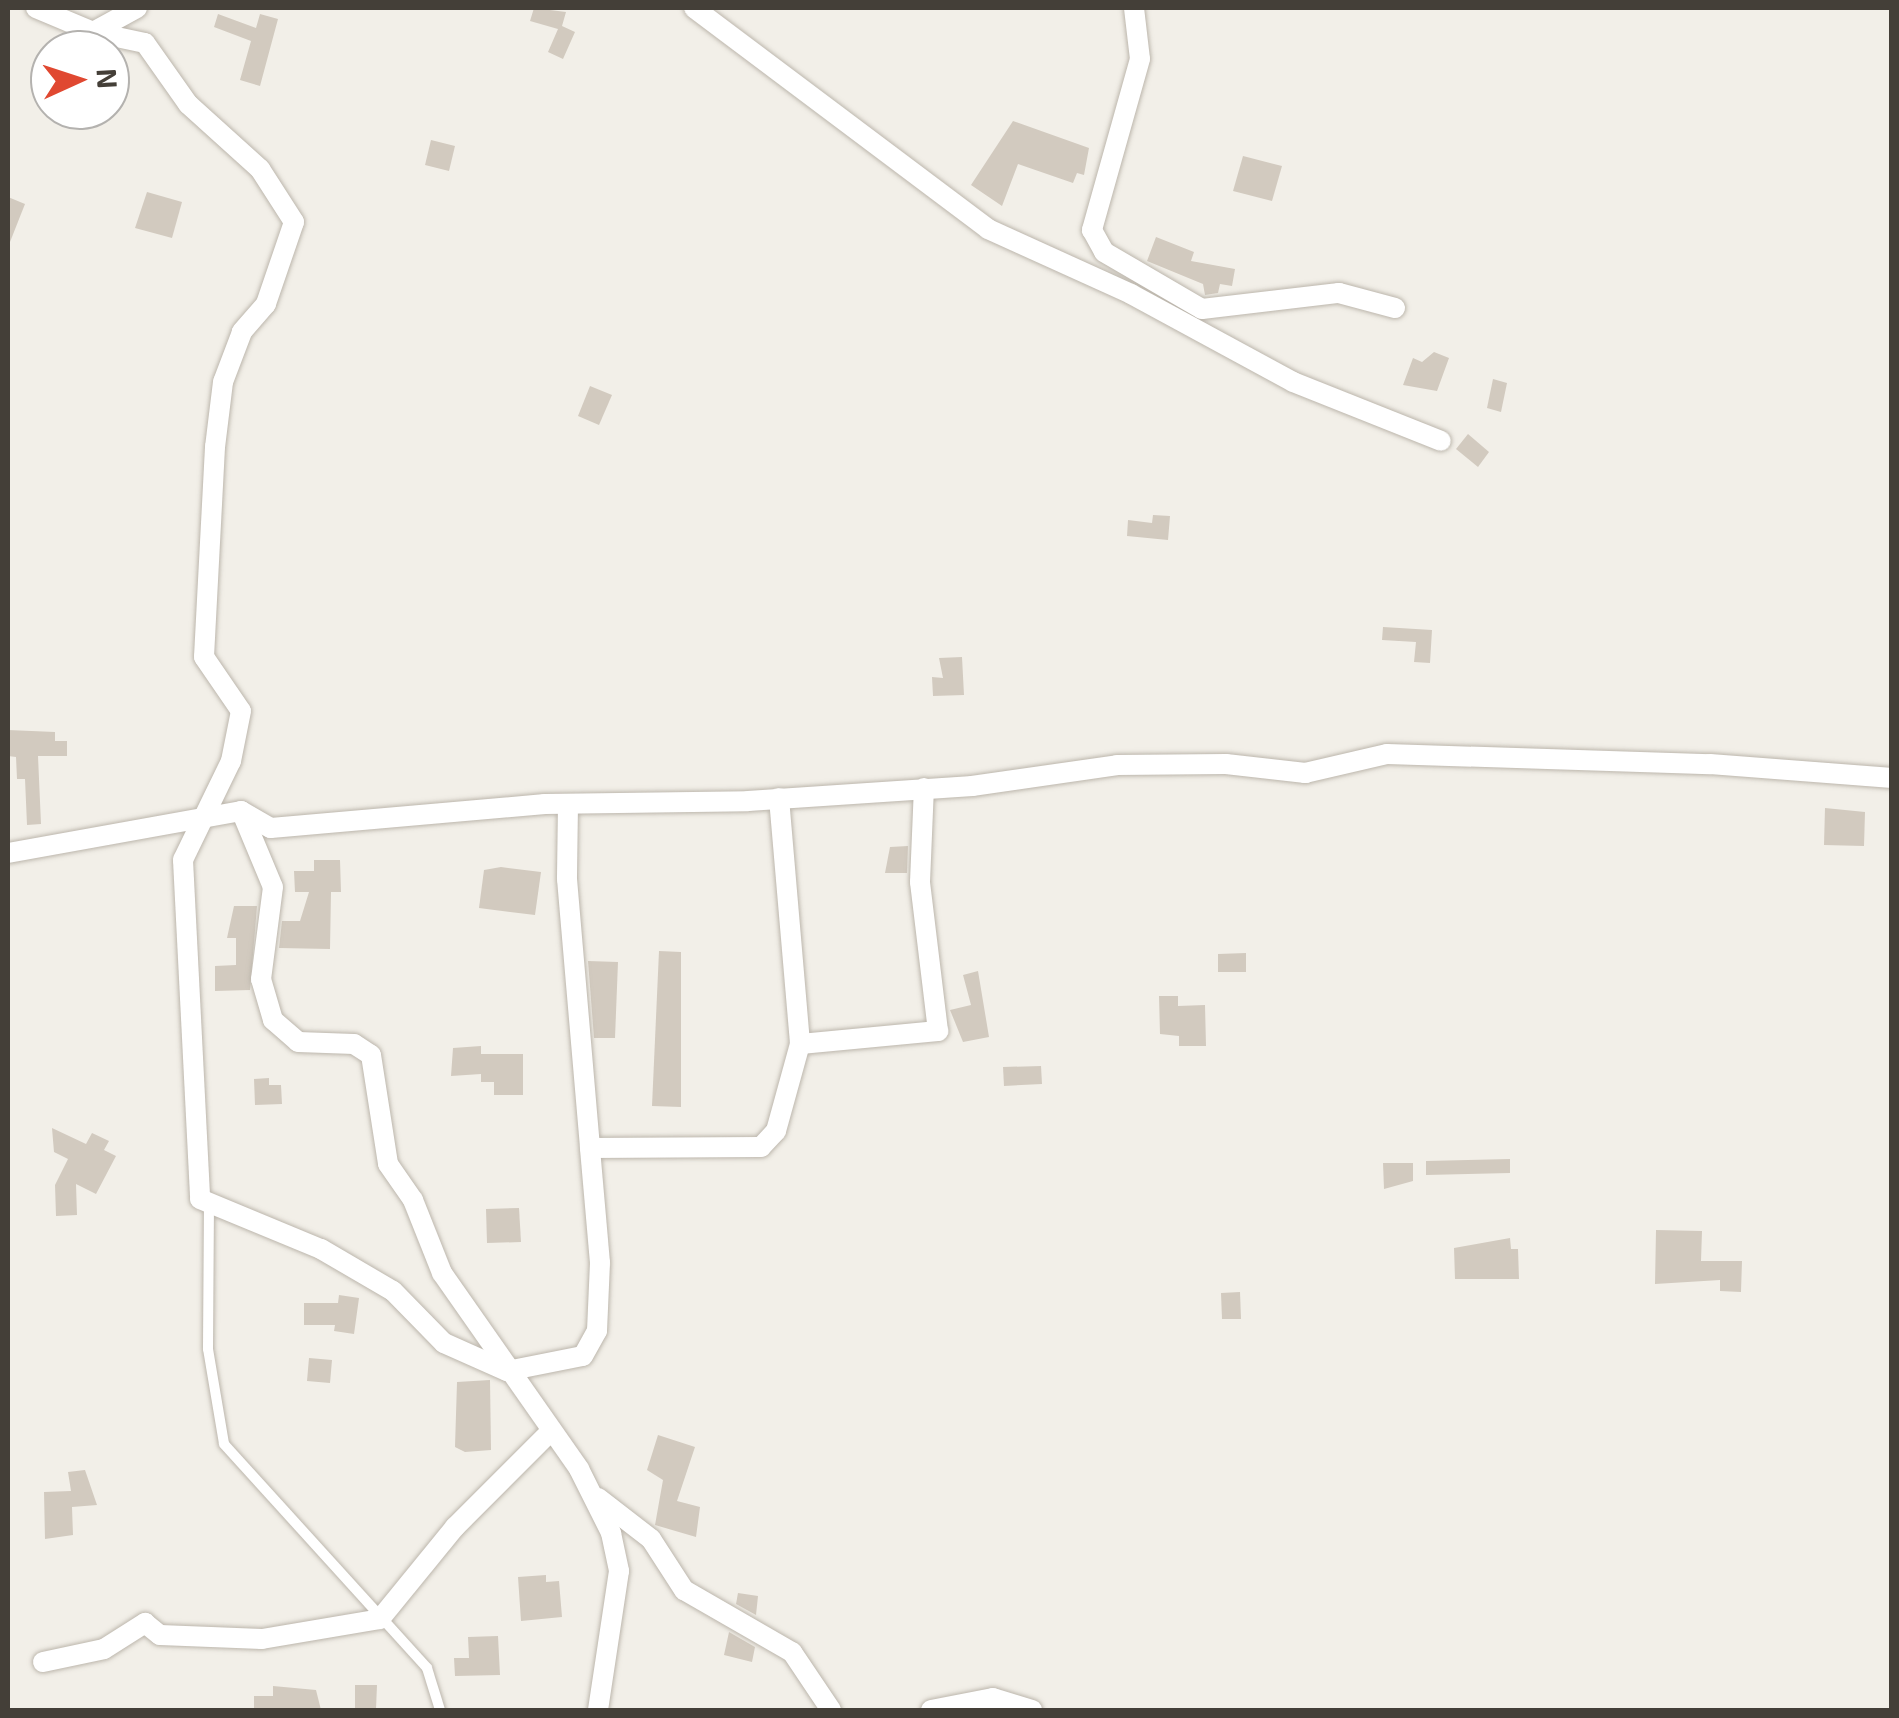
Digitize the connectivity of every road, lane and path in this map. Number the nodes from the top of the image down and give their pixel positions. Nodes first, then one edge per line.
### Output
1 (36, 8) edge
2 (137, 8) edge
3 (694, 8) edge
4 (1134, 8) edge
5 (88, 30) edge
6 (97, 30) edge
7 (130, 43) edge
8 (1395, 308) dead end
9 (1441, 441) dead end
10 (1892, 778) edge
11 (924, 788) junction
12 (780, 798) junction
13 (568, 804) junction
14 (241, 811) junction
15 (205, 820) junction
16 (8, 854) edge
17 (800, 1044) junction
18 (590, 1148) junction
19 (208, 1202) junction
20 (507, 1371) junction
21 (551, 1431) junction
22 (592, 1494) junction
23 (380, 1619) junction
24 (43, 1662) dead end
25 (440, 1710) edge
26 (598, 1710) edge
27 (830, 1710) edge
28 (932, 1710) edge
29 (1032, 1710) edge

1 - 5 street
2 - 6 street
3 - 9 street
4 - 8 street
7 - 15 street
10 - 11 street
11 - 12 street
11 - 17 street
12 - 13 street
12 - 17 street
13 - 14 street
13 - 18 street
14 - 15 street
14 - 20 street
15 - 16 street
15 - 19 street
17 - 18 street
18 - 20 street
19 - 20 street
19 - 23 lane
20 - 21 street
21 - 22 street
21 - 23 street
22 - 26 street
22 - 27 street
23 - 24 street
23 - 25 lane
28 - 29 street

